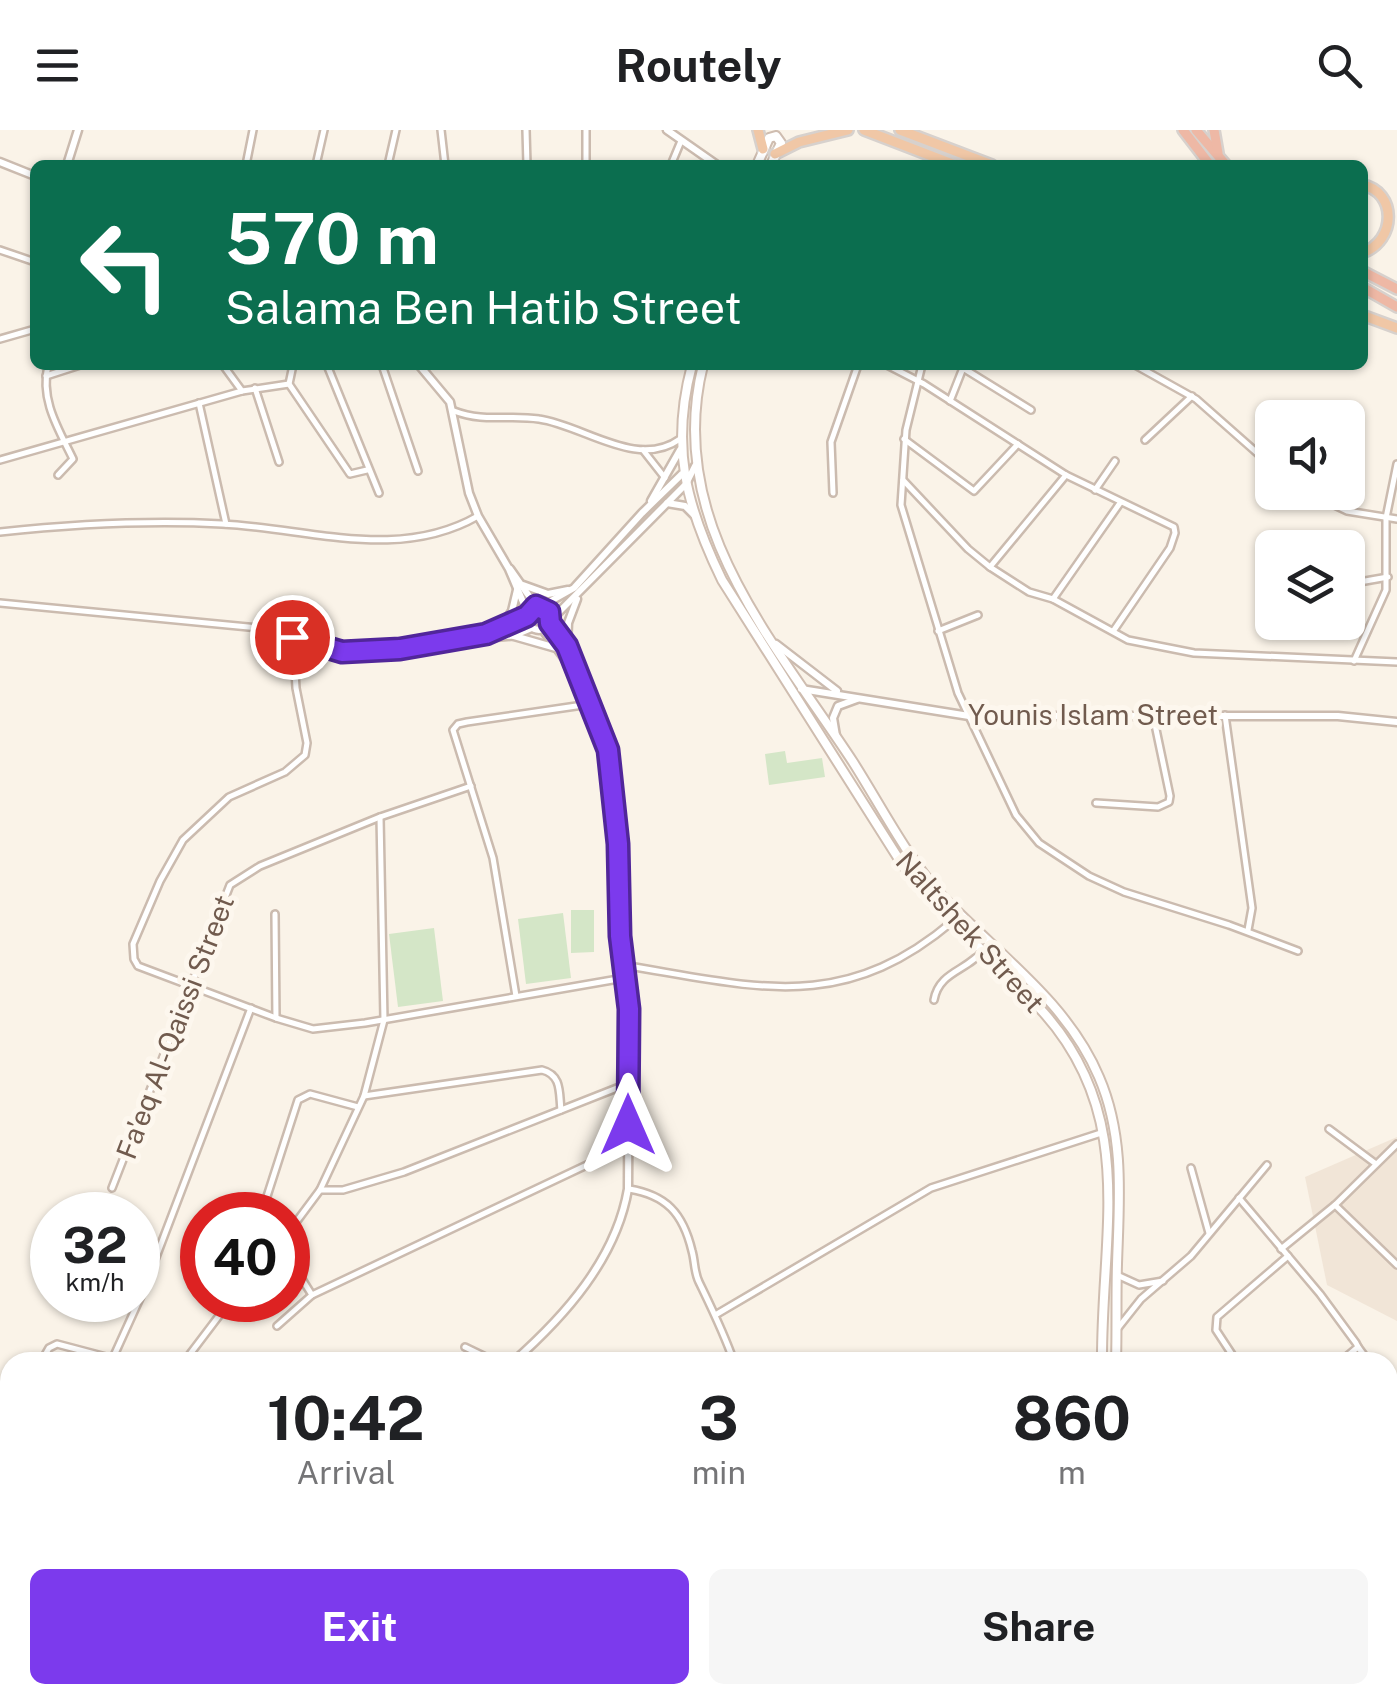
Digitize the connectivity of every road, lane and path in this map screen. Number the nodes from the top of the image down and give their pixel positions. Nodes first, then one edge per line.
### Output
1 (78, 130) edge
2 (253, 130) edge
3 (324, 130) edge
4 (396, 130) edge
5 (440, 130) edge
6 (526, 130) edge
7 (586, 130) edge
8 (667, 130) edge
9 (758, 130) edge
10 (848, 130) edge
11 (864, 130) edge
12 (900, 130) edge
13 (1182, 130) edge
14 (1196, 130) edge
15 (1214, 130) edge
16 (681, 141) junction
17 (763, 150) junction
18 (1218, 156) junction
19 (70, 160) edge
20 (247, 160) edge
21 (317, 160) edge
22 (389, 160) edge
23 (444, 160) edge
24 (527, 160) edge
25 (586, 160) edge
26 (673, 160) edge
27 (710, 160) edge
28 (759, 160) edge
29 (773, 160) edge
30 (943, 160) edge
31 (979, 160) edge
32 (1204, 160) edge
33 (1222, 160) edge
34 (0, 162) edge
35 (30, 174) edge
36 (1368, 186) edge
37 (0, 250) edge
38 (1368, 250) edge
39 (30, 260) edge
40 (1368, 275) edge
41 (1368, 290) edge
42 (1397, 290) edge
43 (1397, 307) edge
44 (1368, 317) edge
45 (1397, 328) edge
46 (30, 330) edge
47 (0, 339) edge
48 (47, 370) edge
49 (65, 370) edge
50 (227, 370) edge
51 (291, 370) edge
52 (328, 370) edge
53 (384, 370) edge
54 (424, 370) edge
55 (691, 370) edge
56 (701, 370) edge
57 (856, 370) edge
58 (898, 370) edge
59 (921, 370) edge
60 (962, 370) edge
61 (970, 370) edge
62 (1144, 370) edge
63 (46, 376) junction
64 (918, 380) junction
65 (289, 384) junction
66 (255, 388) junction
67 (242, 391) junction
68 (1192, 396) junction
69 (950, 401) junction
70 (200, 404) junction
71 (1031, 410) dead end
72 (454, 411) junction
73 (904, 439) junction
74 (680, 440) junction
75 (1145, 440) dead end
76 (64, 441) junction
77 (1018, 444) junction
78 (642, 450) junction
79 (680, 450) junction
80 (1255, 451) edge
81 (0, 460) edge
82 (1115, 461) dead end
83 (279, 462) dead end
84 (1397, 464) edge
85 (367, 470) junction
86 (418, 471) dead end
87 (58, 475) dead end
88 (1066, 475) junction
89 (665, 478) junction
90 (901, 478) junction
91 (689, 479) junction
92 (1096, 490) junction
93 (379, 493) dead end
94 (834, 493) dead end
95 (1120, 502) junction
96 (661, 506) junction
97 (648, 507) junction
98 (1344, 510) edge
99 (478, 516) junction
100 (695, 516) junction
101 (1386, 518) junction
102 (1397, 519) edge
103 (226, 524) junction
104 (0, 532) edge
105 (990, 567) junction
106 (1388, 577) junction
107 (1365, 581) edge
108 (520, 587) junction
109 (574, 588) junction
110 (578, 596) junction
111 (1053, 599) junction
112 (0, 603) edge
113 (539, 606) junction
114 (528, 615) junction
115 (978, 616) dead end
116 (550, 622) junction
117 (538, 628) junction
118 (500, 629) junction
119 (1114, 630) junction
120 (938, 631) junction
121 (514, 636) junction
122 (292, 637) junction
123 (770, 638) junction
124 (469, 639) junction
125 (563, 648) junction
126 (1354, 662) junction
127 (1397, 662) edge
128 (791, 688) junction
129 (805, 689) junction
130 (838, 692) junction
131 (864, 699) junction
132 (590, 704) junction
133 (1153, 715) junction
134 (968, 716) junction
135 (1225, 716) junction
136 (1397, 722) edge
137 (836, 737) junction
138 (471, 786) junction
139 (1096, 803) dead end
140 (380, 817) junction
141 (275, 914) dead end
142 (953, 921) junction
143 (1248, 932) junction
144 (983, 950) junction
145 (1298, 951) dead end
146 (622, 964) junction
147 (624, 978) junction
148 (191, 986) junction
149 (516, 996) junction
150 (934, 1000) dead end
151 (251, 1008) junction
152 (276, 1018) junction
153 (384, 1020) junction
154 (627, 1084) junction
155 (364, 1096) junction
156 (358, 1107) junction
157 (562, 1110) junction
158 (1329, 1129) dead end
159 (1104, 1132) junction
160 (1397, 1145) edge
161 (629, 1146) junction
162 (1376, 1164) junction
163 (1267, 1165) dead end
164 (1191, 1168) dead end
165 (112, 1188) dead end
166 (628, 1188) junction
167 (320, 1190) junction
168 (268, 1192) edge
169 (1239, 1198) junction
170 (310, 1203) edge
171 (1335, 1205) junction
172 (1210, 1233) junction
173 (1281, 1249) junction
174 (1106, 1252) junction
175 (1118, 1253) junction
176 (1288, 1256) junction
177 (1397, 1265) edge
178 (1117, 1274) junction
179 (1166, 1280) junction
180 (310, 1292) edge
181 (312, 1295) junction
182 (717, 1314) junction
183 (214, 1322) edge
184 (277, 1326) dead end
185 (1117, 1329) junction
186 (465, 1347) dead end
187 (1358, 1347) junction
188 (46, 1352) edge
189 (84, 1352) edge
190 (116, 1352) edge
191 (192, 1352) edge
192 (475, 1352) edge
193 (522, 1352) edge
194 (730, 1352) edge
195 (1102, 1352) edge
196 (1116, 1352) edge
197 (1230, 1352) edge
198 (1352, 1352) edge
199 (1362, 1352) edge

1 - 19 street
2 - 20 street
3 - 21 street
4 - 22 street
5 - 23 street
6 - 24 street
7 - 25 street
8 - 16 street
9 - 17 highway
10 - 29 highway
11 - 30 highway
12 - 31 highway
13 - 32 highway
14 - 18 highway
15 - 18 highway
16 - 26 street
16 - 27 street
17 - 28 main road
17 - 29 main road
18 - 33 highway
34 - 35 street
36 - 38 highway
37 - 39 street
40 - 42 highway
41 - 43 highway
44 - 45 highway
46 - 47 street
48 - 63 street
49 - 63 street
50 - 67 street
51 - 65 street
52 - 85 street
53 - 86 street
54 - 72 street
55 - 74 main road, Naltshek Street
56 - 91 main road, Naltshek Street
57 - 94 street
58 - 64 street
59 - 64 street
60 - 69 street
61 - 71 street
62 - 68 street
63 - 76 street
64 - 69 street
64 - 73 street
65 - 66 street
65 - 85 street
66 - 67 street
66 - 83 street
67 - 70 street
68 - 75 street
68 - 80 street
69 - 77 street
70 - 76 street
70 - 103 street
72 - 78 street
72 - 99 street
73 - 77 street
73 - 90 street
74 - 78 street
74 - 79 main road, Naltshek Street
76 - 81 street
76 - 87 street
77 - 88 street
78 - 89 street
79 - 89 street
79 - 91 main road, Naltshek Street
82 - 92 street
84 - 101 street
85 - 93 street
88 - 92 street
88 - 105 street
89 - 97 street
90 - 105 street
90 - 120 street
91 - 96 street
91 - 97 street
91 - 100 main road, Naltshek Street
91 - 123 main road, Naltshek Street
92 - 95 street
95 - 111 street
95 - 119 street
96 - 100 street
96 - 110 street
97 - 109 street
98 - 101 street
99 - 103 street
99 - 108 street
100 - 128 main road, Naltshek Street
101 - 102 street
101 - 106 street
103 - 104 street
105 - 111 street
106 - 107 street
106 - 126 street
108 - 109 street
108 - 113 street
108 - 114 street
108 - 118 street
109 - 113 street
110 - 116 street
110 - 125 street
111 - 119 street
112 - 122 street
113 - 114 street
113 - 116 street
114 - 117 street
114 - 118 street
115 - 120 street
116 - 117 street
116 - 125 street
117 - 121 street
117 - 125 street
118 - 124 street
119 - 126 street
120 - 134 street
121 - 124 street
121 - 125 street
122 - 124 street
122 - 148 street
123 - 129 main road, Naltshek Street
123 - 130 street
125 - 132 street
126 - 127 street
128 - 129 street, Younis Islam Street
128 - 142 main road, Naltshek Street
129 - 130 street, Younis Islam Street
129 - 137 main road, Naltshek Street
130 - 131 street, Younis Islam Street
131 - 134 street, Younis Islam Street
131 - 137 street
132 - 138 street
132 - 146 street
133 - 134 street, Younis Islam Street
133 - 135 street, Younis Islam Street
133 - 139 street
134 - 143 street
135 - 136 street, Younis Islam Street
135 - 143 street
137 - 175 main road, Naltshek Street
138 - 140 street, Fa'eq Al-Qaissi Street
138 - 149 street
140 - 148 street, Fa'eq Al-Qaissi Street
140 - 153 street
141 - 152 street
142 - 144 main road, Naltshek Street
142 - 146 street
143 - 145 street
144 - 150 street
144 - 159 main road, Naltshek Street
146 - 147 street
147 - 149 street
147 - 154 street
148 - 151 street
148 - 165 street, Fa'eq Al-Qaissi Street
149 - 153 street
151 - 152 street
151 - 190 street
152 - 153 street
153 - 155 street
154 - 157 street
154 - 161 street
155 - 156 street
155 - 157 street
156 - 167 street
156 - 168 street
157 - 167 street
158 - 162 street
159 - 174 main road, Naltshek Street
159 - 182 street
160 - 162 street
161 - 166 street
161 - 181 street
162 - 171 street
163 - 169 street
164 - 172 street
166 - 182 street
166 - 193 street
167 - 170 street
169 - 172 street
169 - 173 street
171 - 173 street
171 - 177 street
172 - 179 street
173 - 176 street
174 - 175 main road
174 - 195 main road, Naltshek Street
175 - 178 main road, Naltshek Street
176 - 187 street
176 - 197 street
178 - 179 street
178 - 185 main road, Naltshek Street
179 - 185 street
180 - 181 street
181 - 184 street
182 - 194 street
183 - 191 street
185 - 196 main road, Naltshek Street
186 - 192 street
187 - 198 street
187 - 199 street
188 - 189 street

